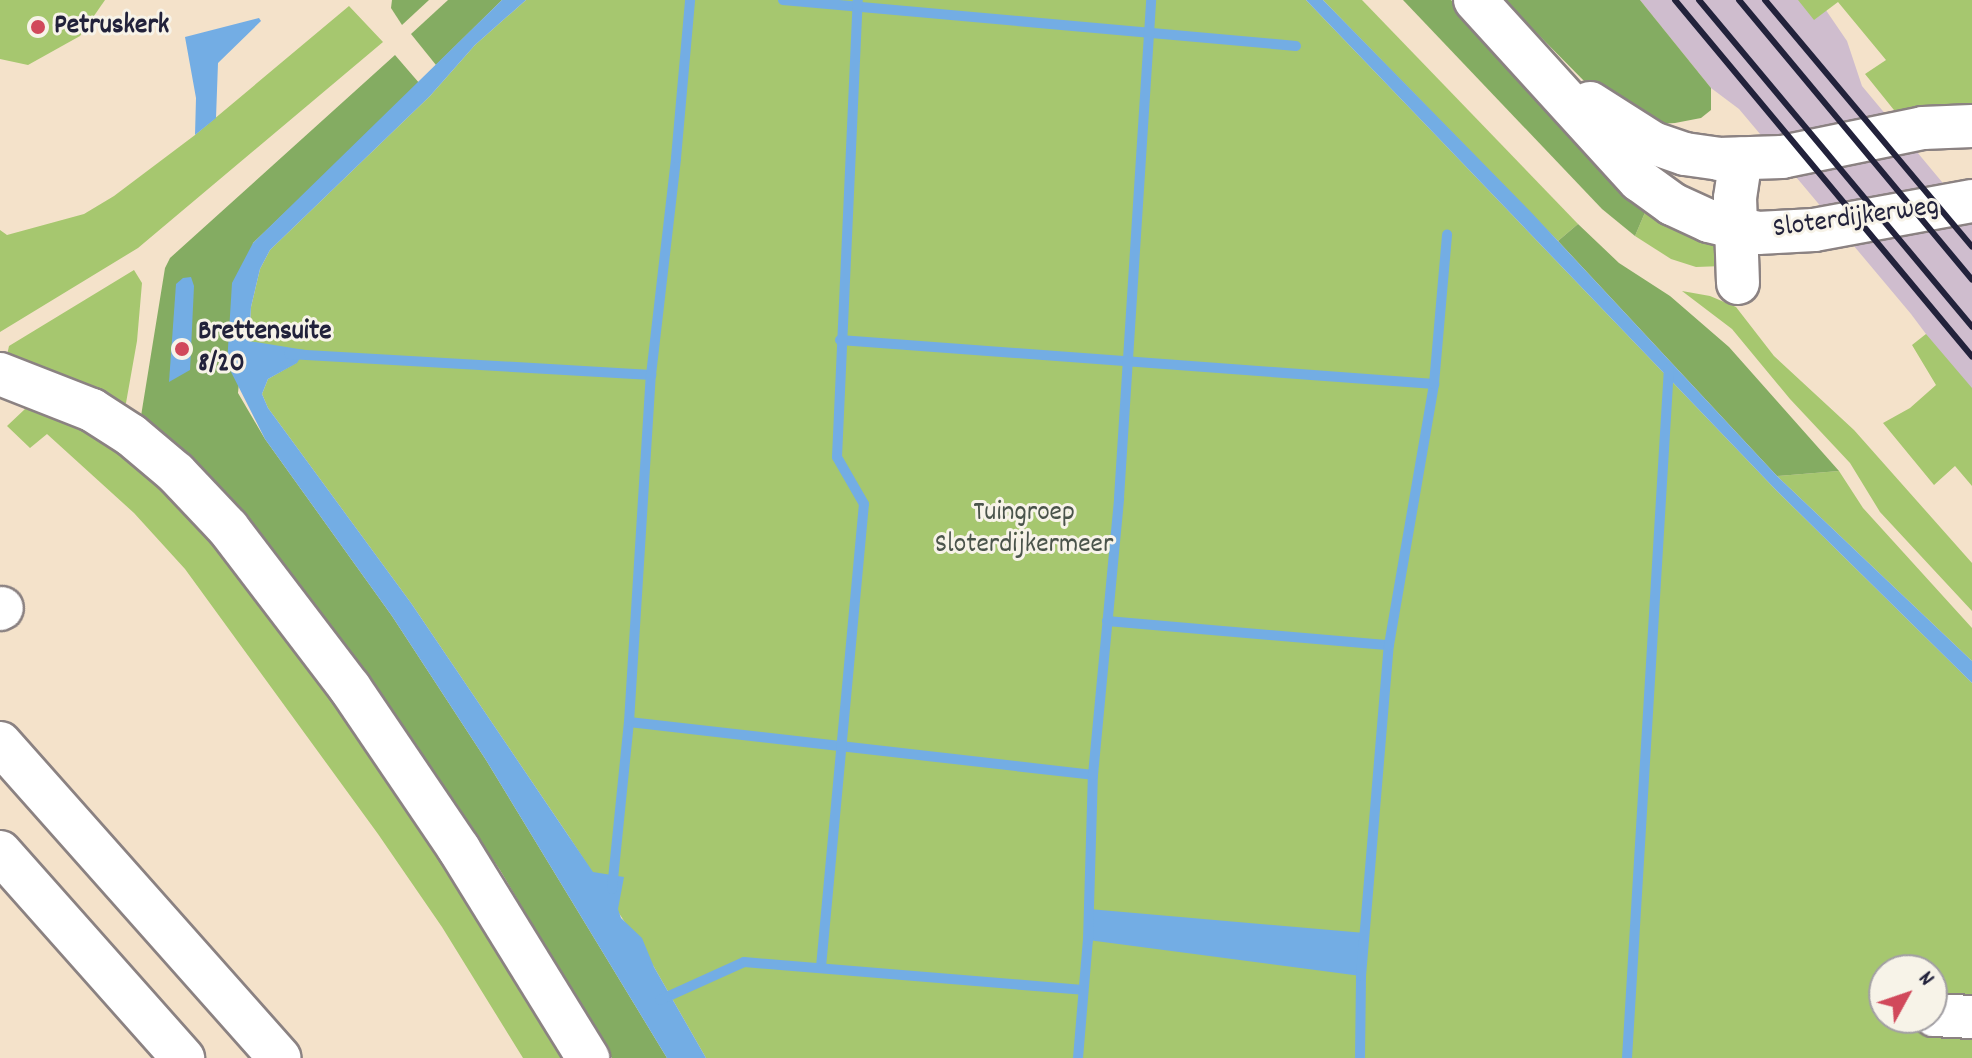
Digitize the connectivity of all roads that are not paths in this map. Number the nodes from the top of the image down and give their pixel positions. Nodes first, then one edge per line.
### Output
1 (1475, 0) edge
2 (1523, 50) junction
3 (1972, 126) edge
4 (1741, 158) junction
5 (1972, 201) edge
6 (1735, 229) junction
7 (1738, 283) dead end
8 (8, 386) edge
9 (0, 743) edge
10 (0, 852) edge
11 (183, 1058) edge
12 (280, 1058) edge
13 (588, 1058) edge

1 - 2 street, Sloterdijkerweg
2 - 4 street, Sloterdijkerweg
2 - 6 street, Sloterdijkerweg
3 - 4 street, Sloterdijkerweg
4 - 6 street
5 - 6 street, Sloterdijkerweg
6 - 7 street
8 - 13 street
9 - 12 street
10 - 11 street

